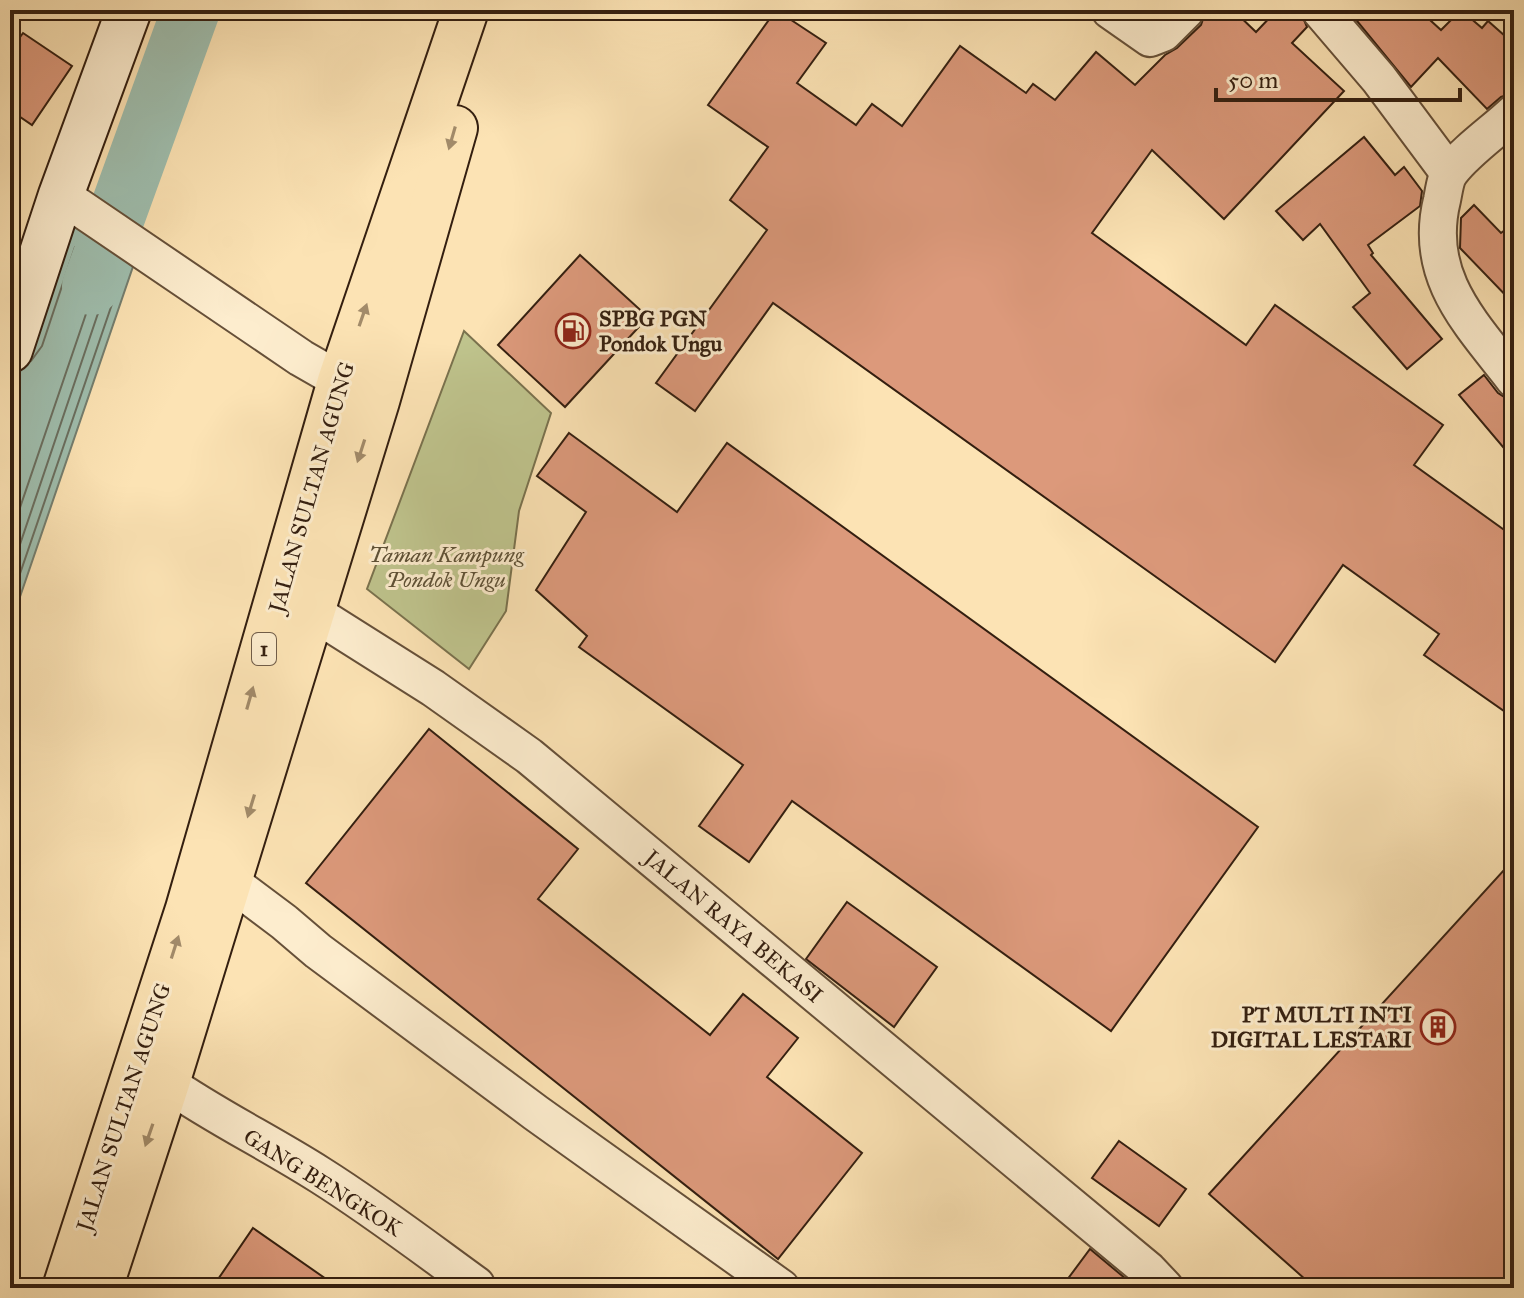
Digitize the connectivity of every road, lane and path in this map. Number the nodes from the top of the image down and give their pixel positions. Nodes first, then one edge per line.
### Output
1 (129, 10) edge
2 (466, 10) edge
3 (492, 10) edge
4 (1110, 10) edge
5 (1186, 10) edge
6 (1320, 10) edge
7 (1514, 113) edge
8 (1449, 173) junction
9 (61, 195) junction
10 (10, 350) edge
11 (1514, 379) edge
12 (359, 391) junction
13 (295, 605) junction
14 (228, 880) junction
15 (167, 1083) junction
16 (476, 1285) dead end
17 (1156, 1285) edge
18 (65, 1288) edge
19 (100, 1288) edge
20 (781, 1288) edge

1 - 9 street
12 -> 2 highway, JALAN SULTAN AGUNG / 1
3 -> 12 highway, JALAN SULTAN AGUNG / 1
4 - 5 street
6 - 8 street
7 - 8 street
8 - 11 street
9 - 10 street
9 - 12 street
12 - 13 highway, JALAN SULTAN AGUNG / 1
13 -> 14 highway, JALAN SULTAN AGUNG / 1
13 - 17 street, JALAN RAYA BEKASI
18 -> 13 highway, JALAN SULTAN AGUNG / 1
14 - 15 highway, JALAN SULTAN AGUNG / 1
14 - 20 street
15 - 16 street, GANG BENGKOK
15 -> 19 highway, JALAN SULTAN AGUNG / 1

